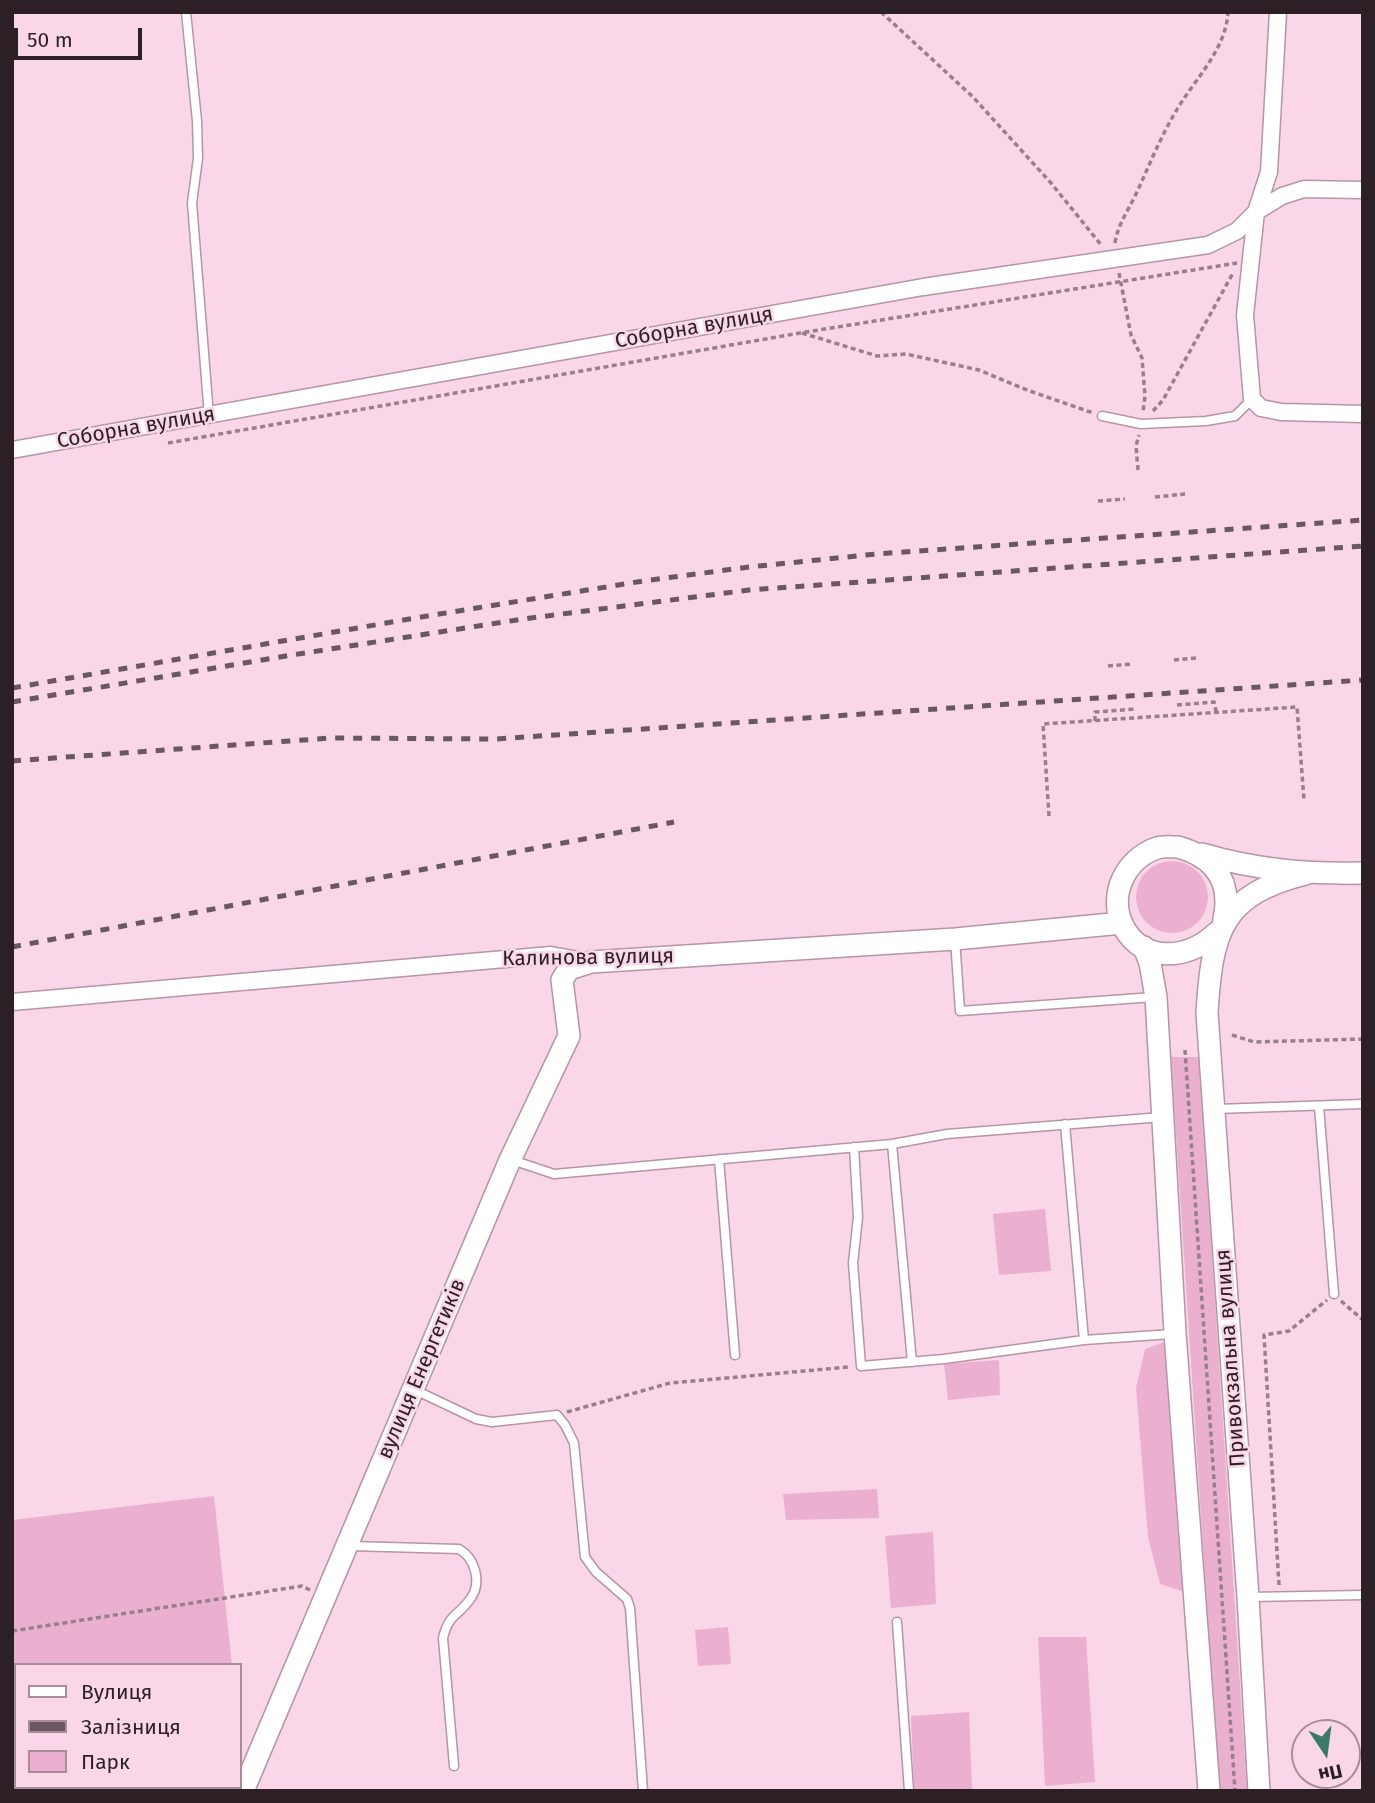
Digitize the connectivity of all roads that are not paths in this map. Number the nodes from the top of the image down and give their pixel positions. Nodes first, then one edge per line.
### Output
1 (186, 12) edge
2 (1278, 12) edge
3 (1363, 190) edge
4 (1256, 212) junction
5 (1252, 399) junction
6 (1363, 414) edge
7 (209, 416) junction
8 (1102, 416) road end
9 (12, 450) edge
10 (1196, 852) junction
11 (1363, 873) edge
12 (1305, 874) junction
13 (1122, 923) junction
14 (1222, 928) junction
15 (955, 939) junction
16 (1143, 947) junction
17 (591, 962) junction
18 (1156, 997) junction
19 (12, 1002) edge
20 (1363, 1104) edge
21 (1319, 1107) junction
22 (1213, 1109) junction
23 (1162, 1117) junction
24 (1065, 1124) junction
25 (892, 1144) junction
26 (855, 1147) junction
27 (719, 1159) junction
28 (510, 1160) junction
29 (1334, 1294) road end
30 (1175, 1334) junction
31 (1084, 1340) junction
32 (735, 1355) dead end
33 (912, 1362) junction
34 (413, 1389) junction
35 (347, 1546) junction
36 (1363, 1595) edge
37 (1248, 1597) junction
38 (897, 1622) dead end
39 (454, 1766) dead end
40 (243, 1791) edge
41 (643, 1791) edge
42 (909, 1791) edge
43 (1209, 1791) edge
44 (1259, 1791) edge

1 - 7 lane
2 - 4 street
3 - 4 street, Соборна вулиця
4 - 5 street
4 - 7 street, Соборна вулиця
5 - 6 street
5 - 8 lane
7 - 9 street, Соборна вулиця
10 - 12 street
10 - 13 street
10 - 14 street
11 - 12 street
12 - 14 street
13 - 15 street, Калинова вулиця
13 - 16 street
14 - 16 street
14 - 22 street, Привокзальна вулиця
15 - 17 street, Калинова вулиця
15 - 18 lane
16 - 18 street
17 - 19 street, Калинова вулиця
17 - 28 street, вулиця Енергетиків
18 - 23 street
20 - 21 lane
21 - 22 lane
21 - 29 lane
22 - 37 street, Привокзальна вулиця
23 - 24 lane
23 - 30 street
24 - 25 lane
24 - 31 lane
25 - 26 lane
25 - 33 lane
26 - 27 lane
26 - 33 lane
27 - 28 lane
27 - 32 lane
28 - 34 street, вулиця Енергетиків
30 - 31 lane
30 - 43 street
31 - 33 lane
34 - 35 street, вулиця Енергетиків
34 - 41 lane
35 - 39 lane
35 - 40 street, вулиця Енергетиків
36 - 37 lane
37 - 44 street, Привокзальна вулиця
38 - 42 lane

